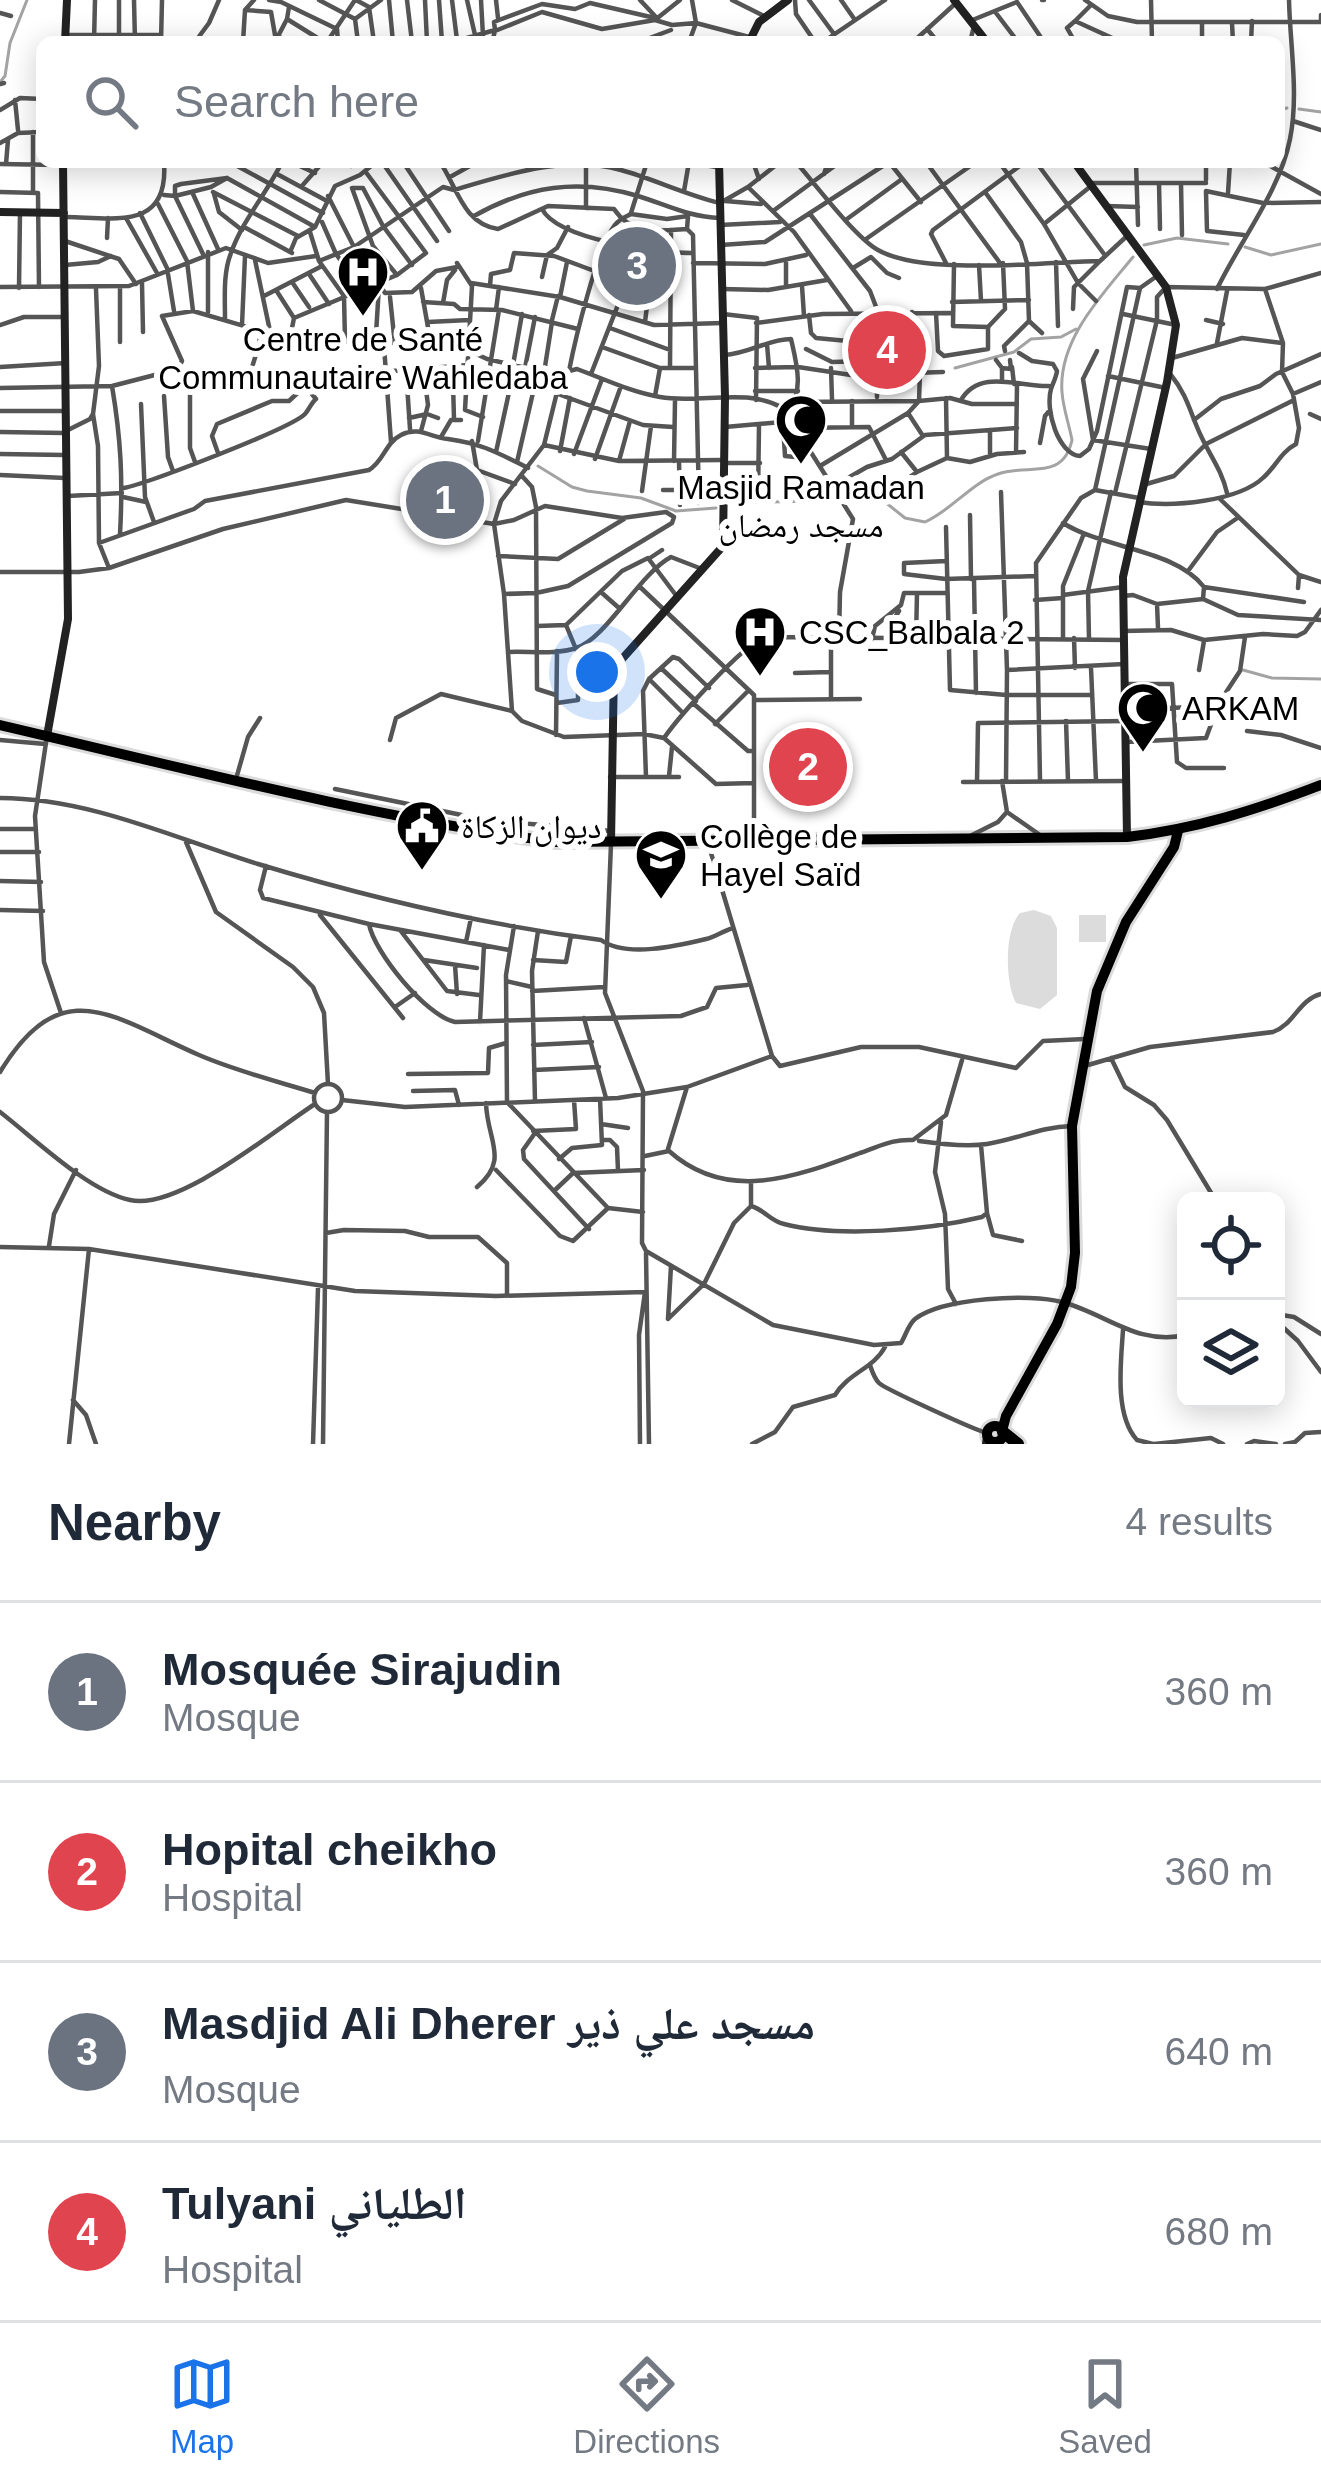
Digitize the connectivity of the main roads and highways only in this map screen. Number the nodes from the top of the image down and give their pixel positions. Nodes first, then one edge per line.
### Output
1 (67, 0) edge
2 (789, 0) edge
3 (955, 2) edge
4 (65, 36) edge
5 (752, 36) edge
6 (981, 36) edge
7 (63, 168) edge
8 (719, 168) edge
9 (1079, 168) edge
10 (0, 212) edge
11 (64, 215) junction
12 (0, 725) edge
13 (46, 740) junction
14 (1321, 785) edge
15 (1178, 831) junction
16 (1127, 837) junction
17 (611, 839) junction
18 (998, 1438) edge

1 - 4 main road
2 - 5 main road
3 - 6 main road
7 - 11 main road
8 - 17 main road
9 - 16 main road
10 - 11 main road
11 - 13 main road
12 - 13 main road
13 - 17 main road
14 - 15 main road
15 - 16 main road
15 - 18 main road
16 - 17 main road

